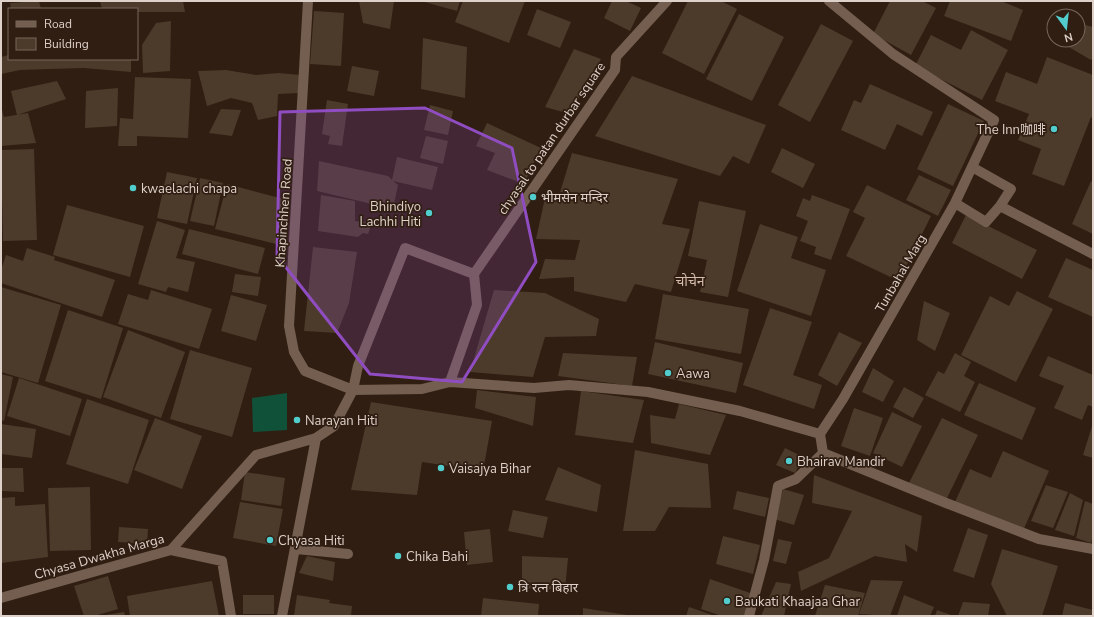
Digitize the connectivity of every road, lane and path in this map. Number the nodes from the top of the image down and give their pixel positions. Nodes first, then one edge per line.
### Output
1 (308, 1) edge
2 (666, 1) edge
3 (829, 1) edge
4 (972, 167) junction
5 (955, 203) junction
6 (1000, 206) junction
7 (1093, 254) edge
8 (474, 274) junction
9 (450, 382) junction
10 (352, 390) junction
11 (820, 434) junction
12 (316, 438) junction
13 (822, 453) junction
14 (296, 549) junction
15 (1093, 549) edge
16 (171, 550) junction
17 (348, 554) dead end
18 (1, 598) edge
19 (231, 616) edge
20 (282, 616) edge
21 (749, 616) edge

1 - 10 street, Khapinchhen Road
2 - 8 street, chyasal to patan durbar square
3 - 4 street, Tunbahal Marg
4 - 5 street, Tunbahal Marg
4 - 6 street
5 - 6 street
5 - 11 street, Tunbahal Marg
6 - 7 street
8 - 9 street
8 - 10 street, Chyasa Dwakha Marga
9 - 10 street
9 - 11 street
10 - 12 street, Chyasa Dwakha Marga
11 - 13 street
12 - 14 street
12 - 16 street, Chyasa Dwakha Marga
13 - 15 street
13 - 21 street
14 - 17 street
14 - 20 street
16 - 18 street, Chyasa Dwakha Marga
16 - 19 street

